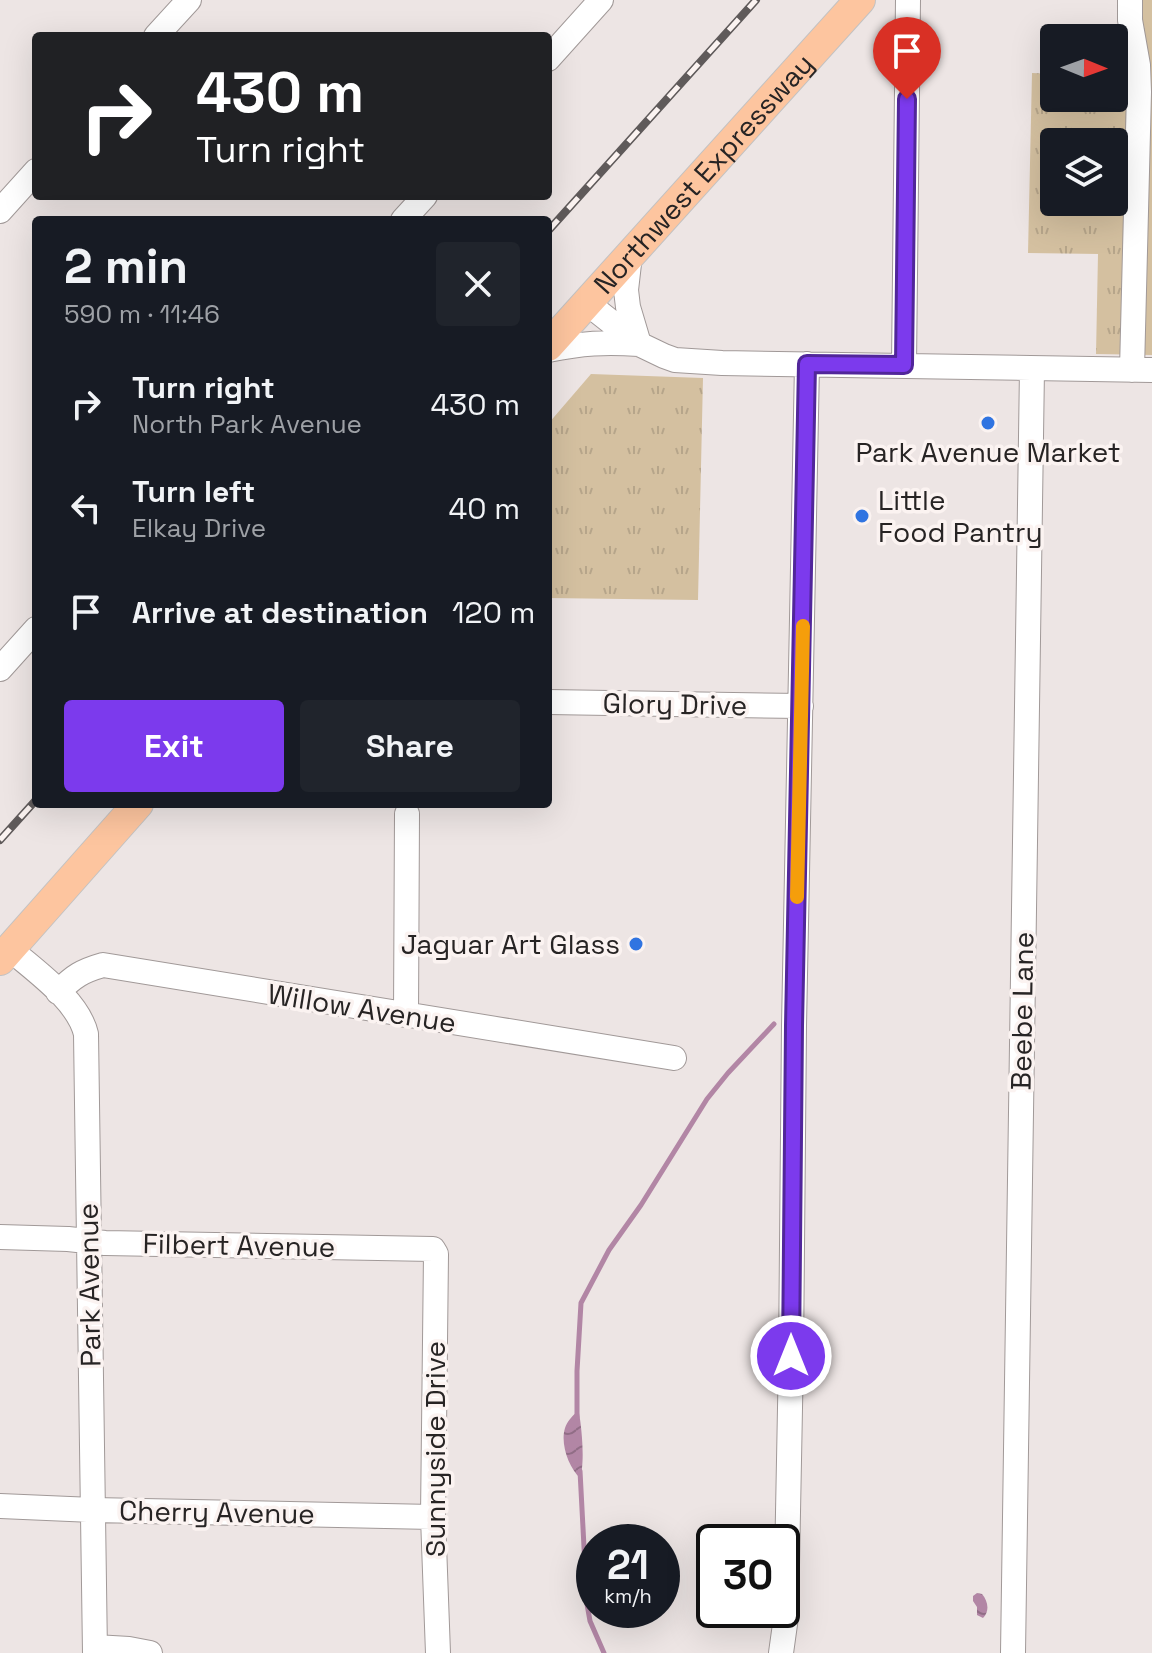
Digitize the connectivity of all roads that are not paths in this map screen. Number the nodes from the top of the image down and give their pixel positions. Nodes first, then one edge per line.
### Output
1 (189, 0) edge
2 (601, 0) edge
3 (860, 0) edge
4 (908, 0) edge
5 (1130, 0) edge
6 (160, 32) edge
7 (552, 55) edge
8 (1145, 72) edge
9 (32, 175) edge
10 (421, 200) edge
11 (0, 211) edge
12 (407, 216) edge
13 (630, 255) junction
14 (587, 303) junction
15 (552, 343) edge
16 (639, 344) junction
17 (552, 347) edge
18 (807, 364) junction
19 (904, 365) junction
20 (1032, 369) junction
21 (1142, 370) edge
22 (32, 633) edge
23 (0, 669) edge
24 (552, 702) edge
25 (801, 706) junction
26 (134, 808) edge
27 (407, 814) dead end
28 (5, 954) edge
29 (58, 992) junction
30 (406, 1015) junction
31 (674, 1058) dead end
32 (0, 1237) edge
33 (89, 1241) junction
34 (430, 1248) joint
35 (0, 1506) edge
36 (93, 1510) junction
37 (433, 1517) junction
38 (95, 1650) edge
39 (150, 1653) edge
40 (438, 1653) edge
41 (781, 1653) edge
42 (1013, 1653) edge

1 - 6 street
2 - 7 street
3 - 13 main road, Northwest Expressway
4 - 19 street
5 - 8 street
8 - 21 street
9 - 11 street
10 - 12 street
13 - 14 main road, Northwest Expressway
13 - 16 street
14 - 15 main road, Northwest Expressway
14 - 16 street
16 - 17 street
16 - 18 street
18 - 19 street
18 - 25 street
19 - 20 street
20 - 21 street
20 - 42 street, Beebe Lane
22 - 23 street
24 - 25 street, Glory Drive
25 - 41 street
26 - 28 main road
27 - 30 street
28 - 29 street, Park Avenue
29 - 30 street, Willow Avenue
29 - 33 street, Park Avenue
30 - 31 street, Willow Avenue
32 - 33 street, Filbert Avenue
33 - 34 street, Filbert Avenue
33 - 36 street, Park Avenue
34 - 37 street, Sunnyside Drive
35 - 36 street, Cherry Avenue
36 - 37 street, Cherry Avenue
36 - 38 street, Park Avenue
37 - 40 street, Sunnyside Drive
38 - 39 street

